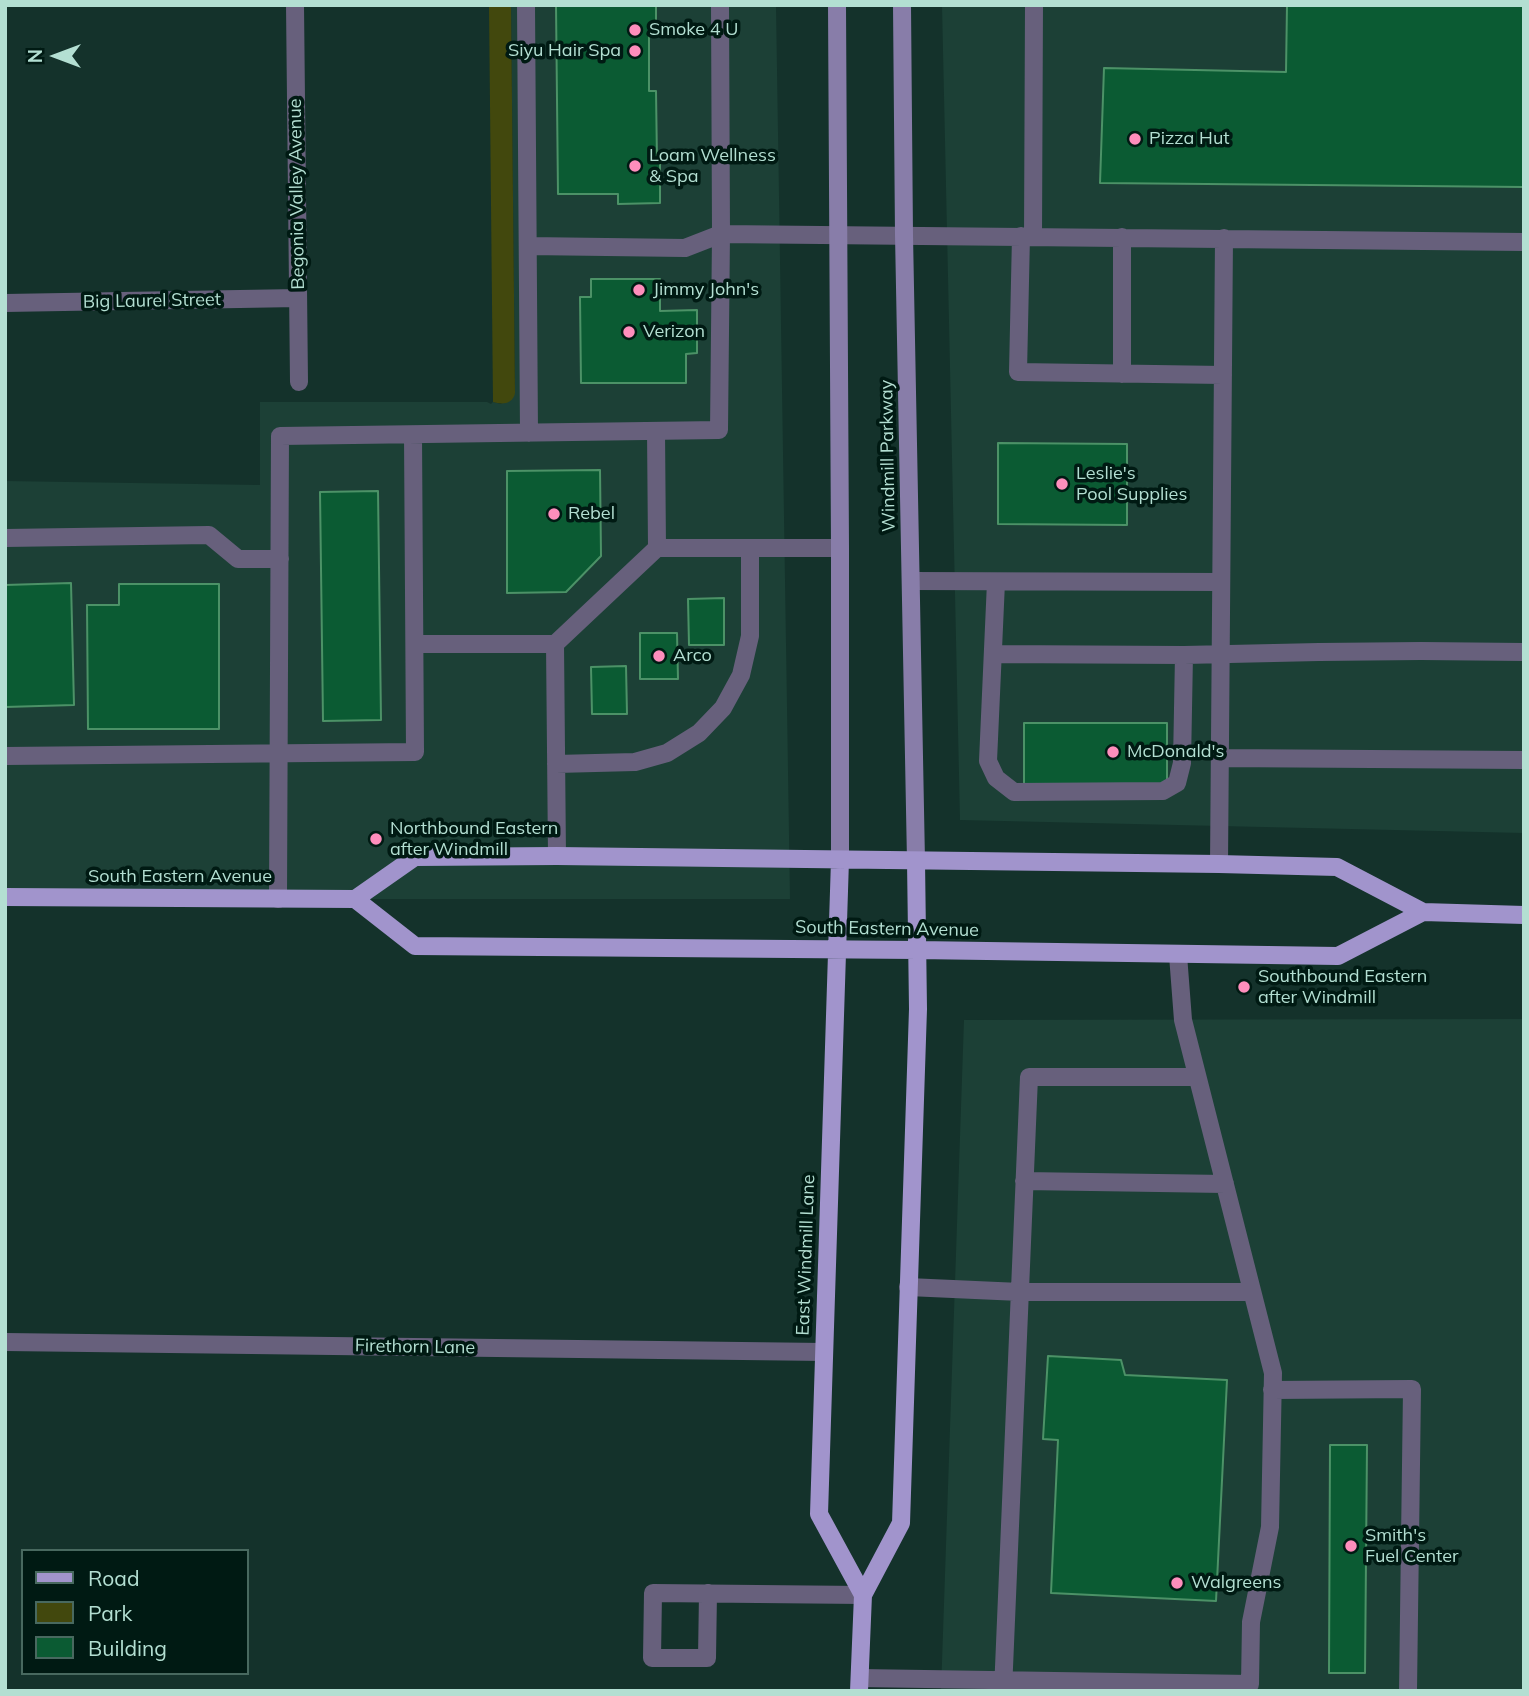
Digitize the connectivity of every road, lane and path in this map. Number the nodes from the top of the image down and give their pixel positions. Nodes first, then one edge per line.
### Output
1 (295, 5) edge
2 (526, 5) edge
3 (720, 5) edge
4 (837, 5) edge
5 (902, 5) edge
6 (1034, 5) edge
7 (721, 234) junction
8 (839, 234) junction
9 (904, 235) junction
10 (1027, 236) junction
11 (1122, 237) junction
12 (1224, 238) junction
13 (1524, 242) edge
14 (527, 246) junction
15 (298, 298) junction
16 (5, 303) edge
17 (1122, 373) junction
18 (1223, 375) junction
19 (299, 382) dead end
20 (656, 431) junction
21 (529, 433) junction
22 (413, 435) junction
23 (5, 538) edge
24 (656, 548) junction
25 (750, 548) junction
26 (840, 548) junction
27 (280, 559) junction
28 (911, 581) junction
29 (996, 582) junction
30 (1221, 582) junction
31 (415, 644) junction
32 (555, 644) junction
33 (1524, 652) edge
34 (993, 654) junction
35 (1220, 654) junction
36 (1184, 655) junction
37 (280, 752) junction
38 (5, 756) edge
39 (1220, 758) junction
40 (1524, 760) edge
41 (556, 764) junction
42 (557, 856) junction
43 (839, 860) junction
44 (916, 860) junction
45 (1219, 864) junction
46 (5, 897) edge
47 (278, 899) junction
48 (355, 899) junction
49 (1423, 912) junction
50 (1524, 915) edge
51 (837, 950) junction
52 (917, 950) junction
53 (1178, 955) junction
54 (1197, 1077) junction
55 (1024, 1181) junction
56 (1225, 1184) junction
57 (908, 1287) junction
58 (1020, 1292) junction
59 (1252, 1292) junction
60 (5, 1342) edge
61 (824, 1352) junction
62 (1272, 1390) junction
63 (708, 1593) junction
64 (863, 1595) junction
65 (860, 1684) edge
66 (1003, 1685) edge
67 (1249, 1687) edge
68 (1408, 1691) edge

1 - 15 street, Begonia Valley Avenue
2 - 14 street
3 - 7 street
4 - 8 main road
5 - 9 main road, Windmill Parkway
6 - 10 street
7 - 8 street
7 - 14 street
7 - 20 street
8 - 9 street
8 - 26 main road
9 - 10 street
9 - 28 main road, Windmill Parkway
10 - 11 street
10 - 17 street
11 - 12 street
11 - 17 street
12 - 13 street
12 - 18 street
14 - 21 street
15 - 16 street, Big Laurel Street
15 - 19 street, Begonia Valley Avenue
17 - 18 street
18 - 30 street
20 - 21 street
20 - 24 street
21 - 22 street
22 - 27 street
22 - 31 street
23 - 27 street
24 - 25 street
24 - 32 street
25 - 26 street
25 - 41 street
26 - 43 main road
27 - 37 street
28 - 29 street
28 - 44 main road, Windmill Parkway
29 - 30 street
29 - 34 street
30 - 35 street
31 - 32 street
31 - 37 street
32 - 41 street
33 - 35 street
34 - 36 street
34 - 36 street
35 - 36 street
35 - 39 street
37 - 38 street
37 - 47 street
39 - 40 street
39 - 45 street
41 - 42 street
42 - 43 main road, South Eastern Avenue
42 - 48 main road, South Eastern Avenue
43 - 44 main road, South Eastern Avenue
43 - 51 main road, East Windmill Lane
44 - 45 main road, South Eastern Avenue
44 - 52 main road, Windmill Parkway
45 - 49 main road, South Eastern Avenue
46 - 47 main road, South Eastern Avenue
47 - 48 main road, South Eastern Avenue
48 - 51 main road, South Eastern Avenue
49 - 50 main road, South Eastern Avenue
49 - 53 main road, South Eastern Avenue
51 - 52 main road, South Eastern Avenue
51 - 61 main road, East Windmill Lane
52 - 53 main road, South Eastern Avenue
52 - 57 main road
53 - 54 street
54 - 55 street
54 - 56 street
55 - 56 street
55 - 58 street
56 - 59 street
57 - 58 street
57 - 64 main road
58 - 59 street
58 - 66 street
59 - 62 street
60 - 61 street, Firethorn Lane
61 - 64 main road, East Windmill Lane
62 - 67 street
62 - 68 street
63 - 63 street
63 - 64 street
64 - 65 main road
65 - 66 street
66 - 67 street

